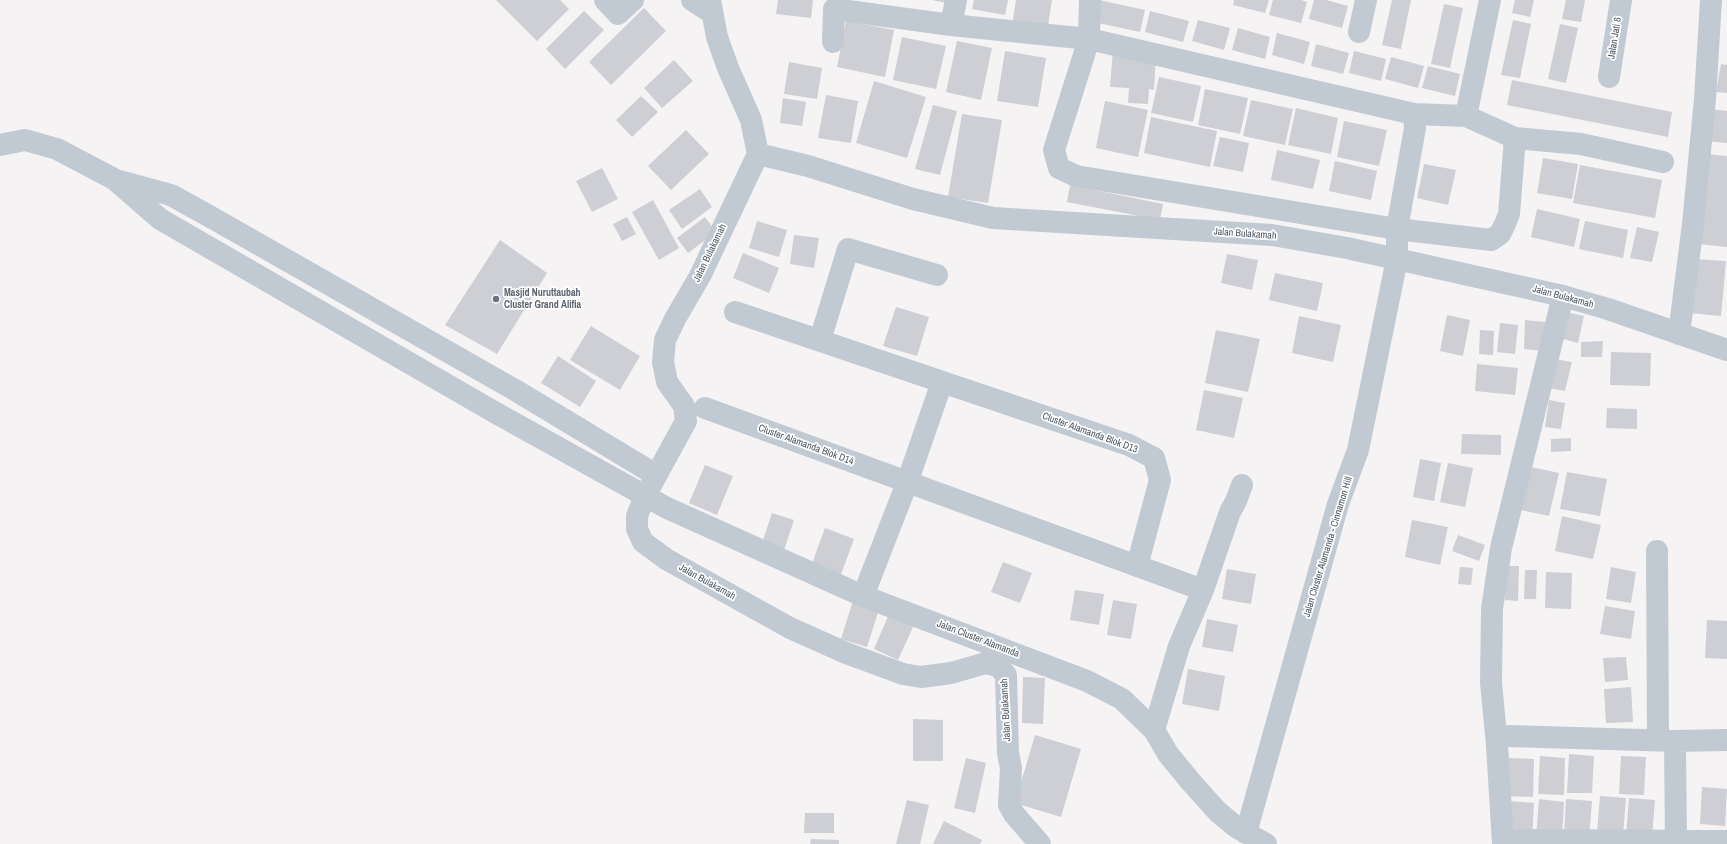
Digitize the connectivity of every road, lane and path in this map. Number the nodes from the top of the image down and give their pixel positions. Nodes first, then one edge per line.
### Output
1 (605, 0) edge
2 (633, 0) edge
3 (692, 0) edge
4 (956, 0) edge
5 (1090, 0) edge
6 (1366, 0) edge
7 (1490, 0) edge
8 (1621, 0) edge
9 (1711, 0) edge
10 (835, 4) edge
11 (711, 7) edge
12 (951, 25) junction
13 (1359, 32) dead end
14 (1089, 39) junction
15 (833, 42) dead end
16 (1609, 77) dead end
17 (1414, 114) junction
18 (1466, 116) junction
19 (1515, 138) junction
20 (0, 145) edge
21 (758, 154) junction
22 (1663, 162) dead end
23 (114, 179) junction
24 (1397, 229) junction
25 (1397, 259) junction
26 (938, 275) dead end
27 (1563, 296) junction
28 (735, 312) dead end
29 (1679, 334) junction
30 (820, 340) junction
31 (1727, 350) edge
32 (942, 382) junction
33 (705, 408) dead end
34 (656, 476) junction
35 (907, 482) junction
36 (1242, 485) dead end
37 (645, 496) junction
38 (1657, 551) dead end
39 (1137, 566) junction
40 (1203, 590) junction
41 (863, 596) junction
42 (1154, 730) junction
43 (1509, 736) dead end
44 (1667, 740) junction
45 (1727, 740) edge
46 (1246, 833) junction
47 (1727, 841) edge
48 (1511, 842) edge
49 (1676, 843) edge
50 (1040, 844) edge
51 (1266, 844) edge

1 - 2 street
3 - 11 street
4 - 12 street
5 - 14 street
6 - 13 street
7 - 18 street
8 - 16 street, Jalan Jati 6
9 - 29 street
10 - 12 street
10 - 15 street
11 - 21 street
12 - 14 street
14 - 17 street
14 - 24 street
17 - 18 street
17 - 24 street, Jalan Cluster Alamanda - Cinnamon Hill
18 - 19 street
19 - 22 street
19 - 24 street
20 - 23 street
21 - 25 street, Jalan Bulakamah
21 - 34 street, Jalan Bulakamah
23 - 34 street
23 - 37 street, Jalan Cluster Alamanda
24 - 25 street, Jalan Cluster Alamanda - Cinnamon Hill
25 - 27 street, Jalan Bulakamah
25 - 46 street, Jalan Cluster Alamanda - Cinnamon Hill
26 - 30 street
27 - 29 street, Jalan Bulakamah
27 - 48 street
28 - 30 street
29 - 31 street, Jalan Bulakamah
30 - 32 street
32 - 35 street
32 - 39 street, Cluster Alamanda Blok D13
33 - 35 street, Cluster Alamanda Blok D14
34 - 37 street, Jalan Bulakamah
35 - 39 street
35 - 41 street
36 - 40 street
37 - 41 street, Jalan Cluster Alamanda
37 - 50 street, Jalan Bulakamah
38 - 44 street
39 - 40 street
40 - 42 street
41 - 42 street, Jalan Cluster Alamanda
42 - 46 street, Jalan Cluster Alamanda
43 - 44 street
44 - 45 street
44 - 49 street
46 - 51 street, Jalan Cluster Alamanda
47 - 49 street
48 - 49 street

